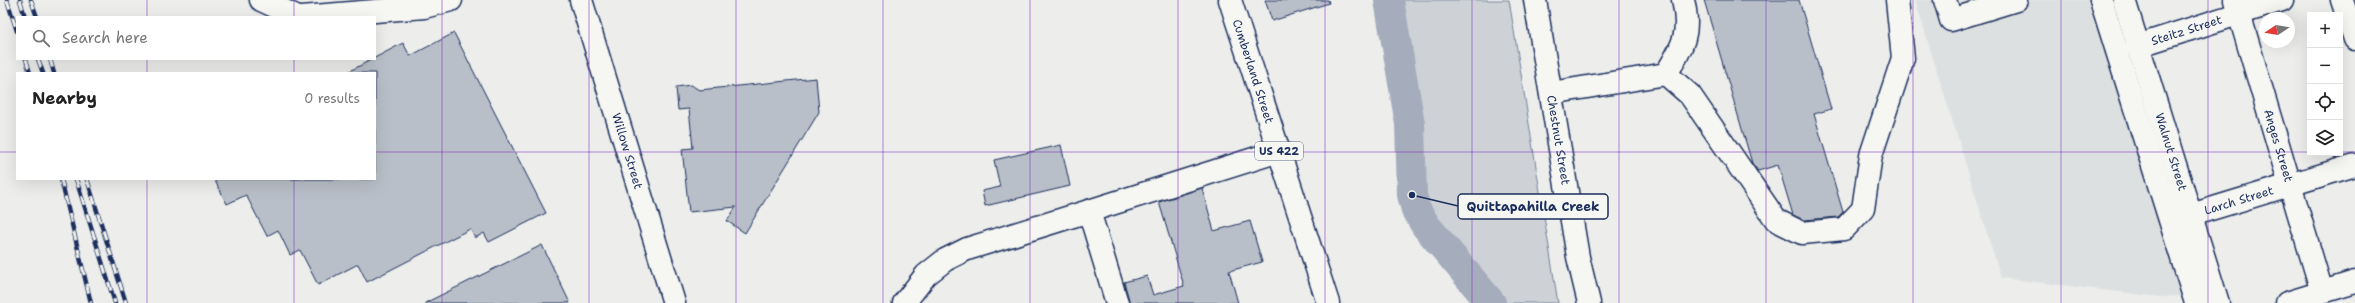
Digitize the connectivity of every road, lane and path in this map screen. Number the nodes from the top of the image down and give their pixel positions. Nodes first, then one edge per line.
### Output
1 (261, 0) edge
2 (451, 0) edge
3 (581, 0) edge
4 (1230, 0) edge
5 (1536, 0) edge
6 (1683, 0) edge
7 (1897, 0) edge
8 (1945, 0) edge
9 (2016, 0) edge
10 (2101, 0) edge
11 (2124, 0) edge
12 (2282, 0) edge
13 (2342, 0) edge
14 (2237, 7) edge
15 (296, 16) edge
16 (314, 16) edge
17 (2355, 39) edge
18 (2138, 46) junction
19 (1666, 74) junction
20 (1551, 93) junction
21 (1279, 151) junction
22 (2355, 165) edge
23 (2290, 186) junction
24 (1089, 211) junction
25 (2191, 215) junction
26 (2355, 282) edge
27 (2322, 292) junction
28 (674, 303) edge
29 (904, 303) edge
30 (1117, 303) edge
31 (1328, 303) edge
32 (1589, 303) edge
33 (2196, 303) edge
34 (2218, 303) edge
35 (2287, 303) edge

1 - 15 main road
2 - 16 main road
3 - 28 main road, Willow Street
4 - 21 main road, Cumberland Street / US 422
5 - 20 main road, Chestnut Street
6 - 19 main road
7 - 19 main road
8 - 9 main road
10 - 33 main road
11 - 18 main road, Walnut Street
12 - 14 main road, Steitz Street
13 - 17 main road
14 - 18 main road, Steitz Street
14 - 23 main road, Anges Street
18 - 25 main road, Walnut Street
19 - 20 main road
20 - 32 main road, Chestnut Street
21 - 24 main road
21 - 31 main road, Cumberland Street / US 422
22 - 23 main road, Larch Street
23 - 25 main road, Larch Street
23 - 27 main road, Anges Street
24 - 29 main road
24 - 30 main road
25 - 34 main road, Walnut Street
26 - 27 main road
27 - 35 main road

